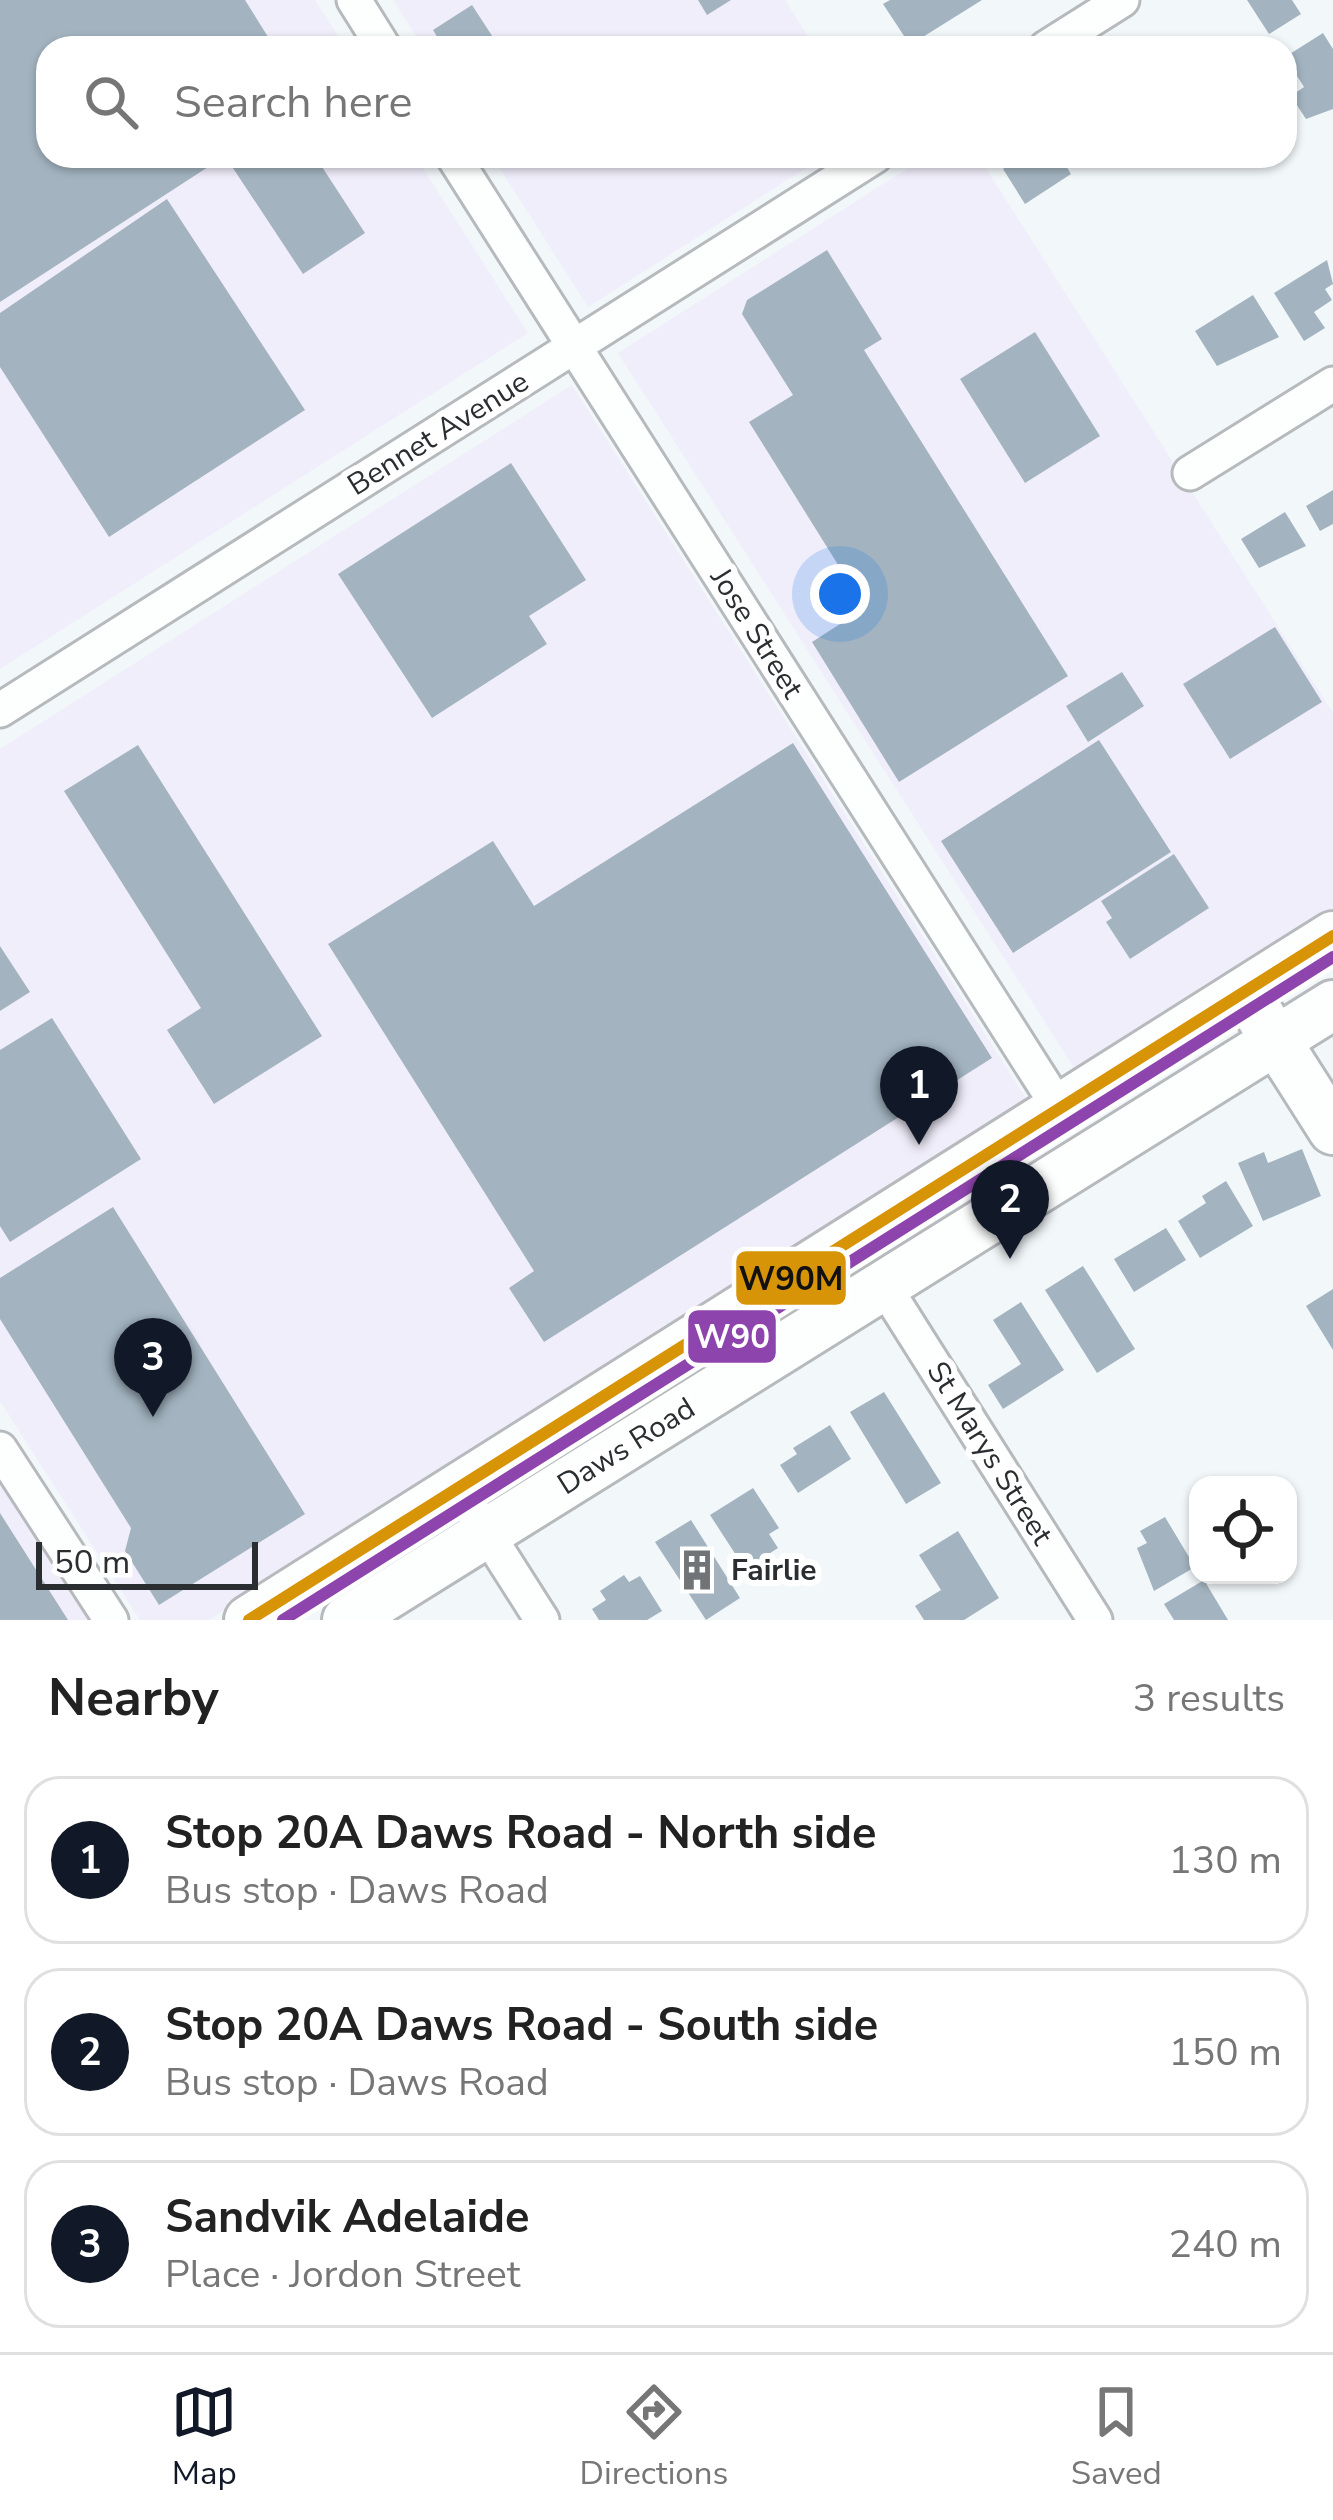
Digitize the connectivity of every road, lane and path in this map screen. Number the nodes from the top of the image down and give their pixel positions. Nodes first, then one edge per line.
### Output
1 (354, 0) edge
2 (1122, 0) edge
3 (376, 36) edge
4 (1065, 36) edge
5 (461, 168) edge
6 (856, 168) edge
7 (574, 346) junction
8 (1333, 384) edge
9 (1190, 473) dead end
10 (0, 710) edge
11 (1333, 936) edge
12 (1246, 993) junction
13 (1333, 1005) edge
14 (1276, 1041) junction
15 (1060, 1111) junction
16 (1333, 1130) edge
17 (884, 1286) junction
18 (0, 1449) edge
19 (460, 1491) junction
20 (486, 1533) junction
21 (111, 1620) edge
22 (250, 1620) edge
23 (346, 1620) edge
24 (542, 1620) edge
25 (1095, 1620) edge

1 - 3 street
2 - 4 street
5 - 7 street, Jose Street
6 - 7 street, Bennet Avenue
7 - 10 street, Bennet Avenue
7 - 15 street, Jose Street
8 - 9 street
11 - 12 main road, Daws Road
12 - 14 main road
12 - 15 main road, Daws Road
13 - 14 main road, Daws Road
14 - 16 main road
14 - 17 main road, Daws Road
15 - 19 main road, Daws Road
17 - 20 main road, Daws Road
17 - 25 street, St Marys Street
18 - 21 street
19 - 20 street
19 - 22 main road, Daws Road
20 - 23 main road, Daws Road
20 - 24 street

